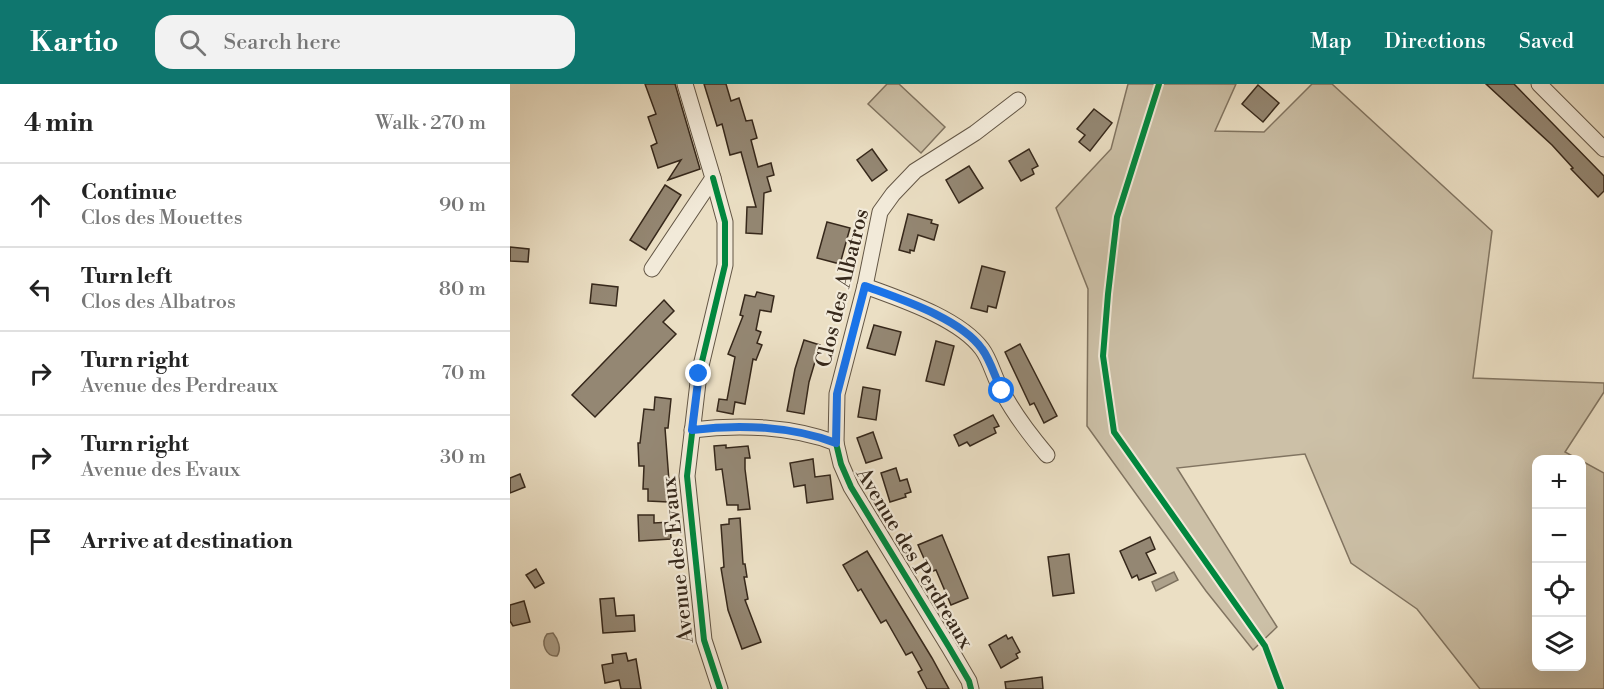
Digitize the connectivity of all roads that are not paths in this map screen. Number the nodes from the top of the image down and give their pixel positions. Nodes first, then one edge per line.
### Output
1 (686, 84) edge
2 (1539, 84) edge
3 (1018, 100) dead end
4 (1604, 149) edge
5 (713, 178) junction
6 (652, 269) dead end
7 (865, 286) junction
8 (692, 430) junction
9 (836, 443) junction
10 (1047, 455) dead end
11 (720, 689) edge
12 (971, 689) edge

1 - 5 street, Avenue des Evaux
2 - 4 street
3 - 7 street, Clos des Albatros
5 - 6 street
5 - 8 street, Avenue des Evaux
7 - 9 street, Clos des Albatros
7 - 10 street
8 - 9 street
8 - 11 street, Avenue des Evaux
9 - 12 street, Avenue des Perdreaux

